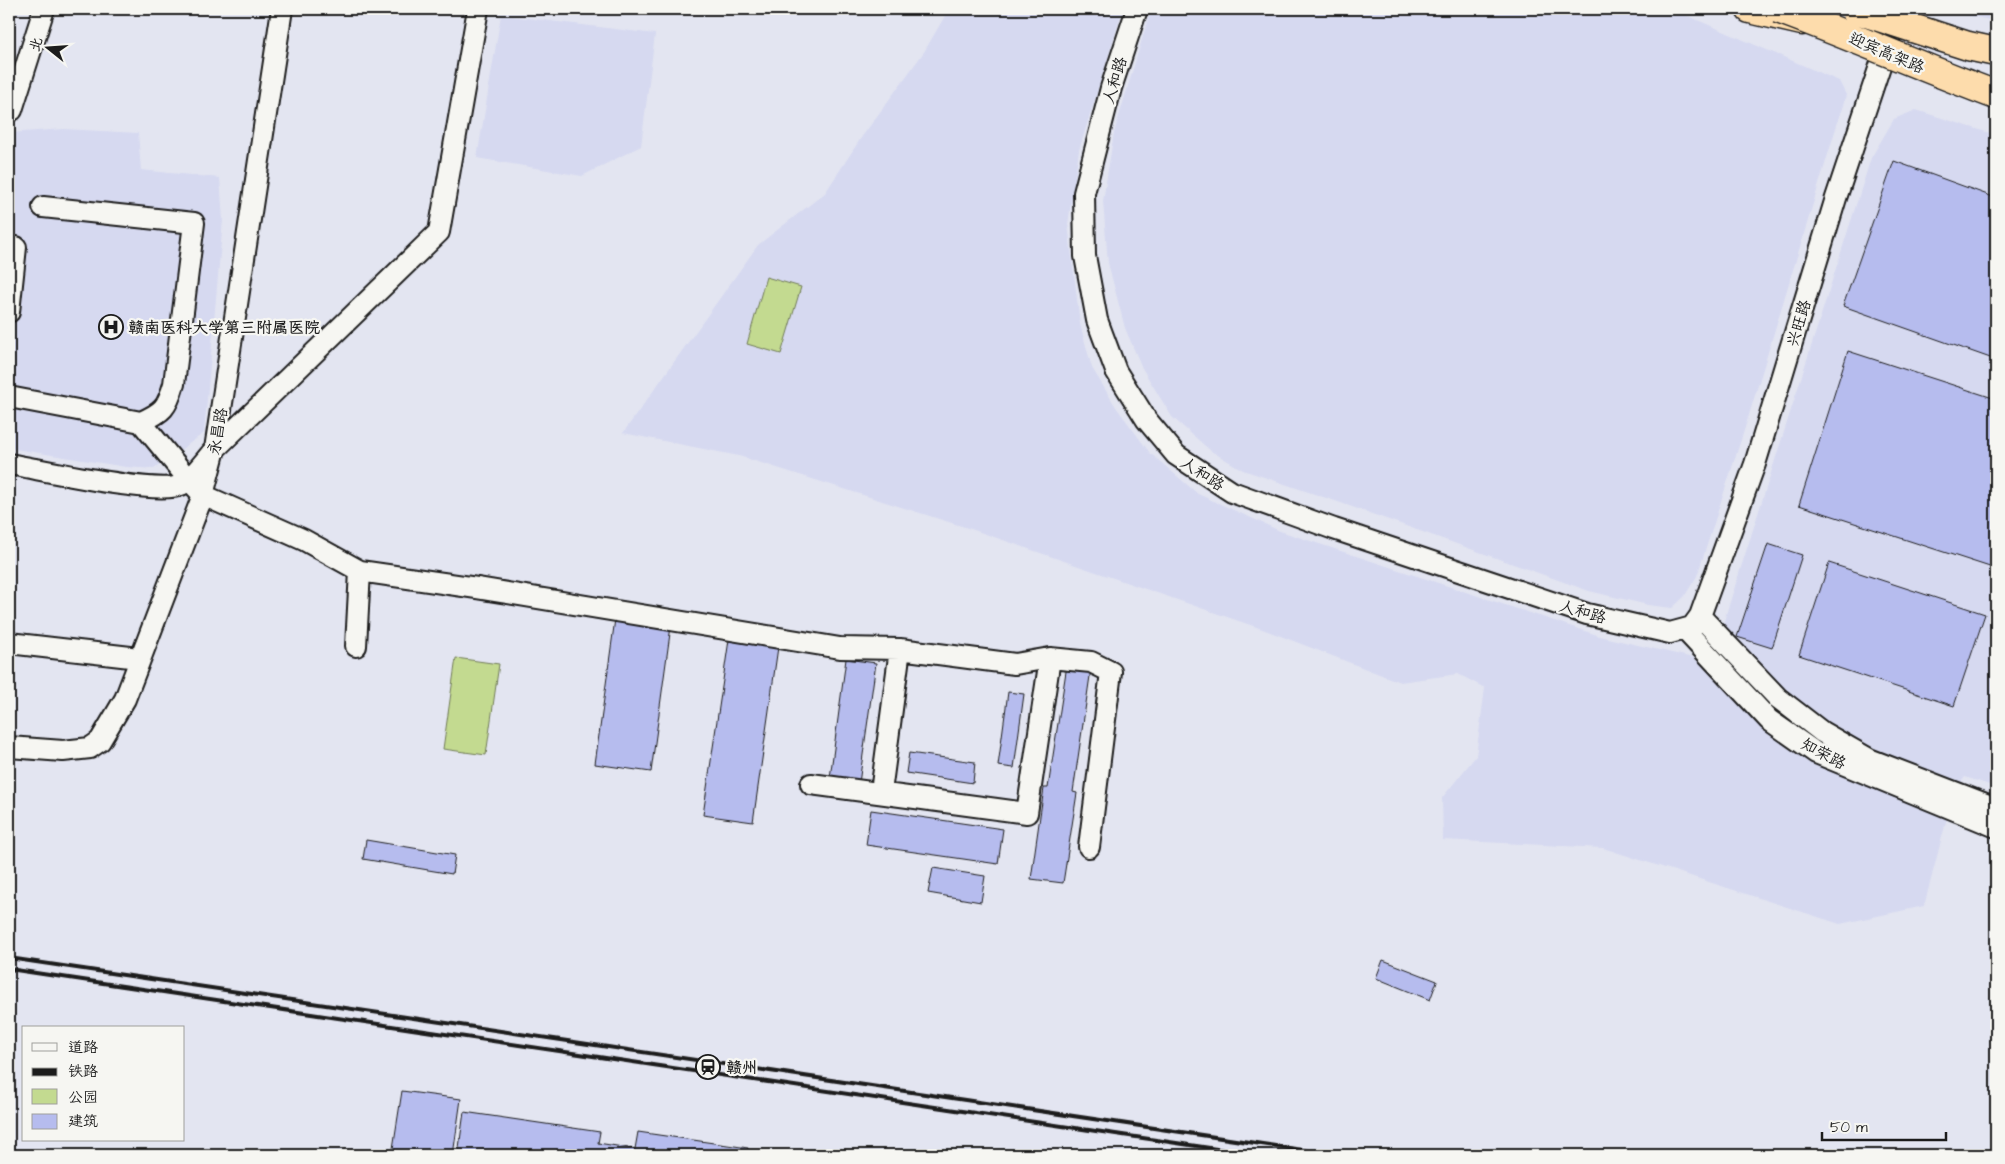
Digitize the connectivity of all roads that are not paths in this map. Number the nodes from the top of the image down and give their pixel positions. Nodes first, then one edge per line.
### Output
1 (44, 9) edge
2 (282, 9) edge
3 (478, 9) edge
4 (1137, 9) edge
5 (1750, 9) edge
6 (1778, 9) edge
7 (1854, 9) edge
8 (1899, 9) edge
9 (1825, 26) junction
10 (1996, 52) edge
11 (1996, 95) edge
12 (10, 109) edge
13 (42, 207) dead end
14 (16, 247) dead end
15 (9, 312) edge
16 (9, 397) edge
17 (141, 422) junction
18 (215, 449) junction
19 (9, 464) edge
20 (188, 479) junction
21 (203, 495) junction
22 (360, 571) junction
23 (1700, 616) junction
24 (1685, 630) junction
25 (9, 643) edge
26 (356, 646) dead end
27 (900, 649) junction
28 (140, 658) junction
29 (1050, 658) junction
30 (9, 747) edge
31 (811, 784) dead end
32 (881, 792) junction
33 (1996, 808) edge
34 (1996, 827) edge
35 (1089, 847) dead end

1 - 12 street
2 - 18 street, 永昌路
3 - 18 street
4 - 24 street, 人和路
5 - 9 highway, bridge
6 - 9 highway, 迎宾高架路, bridge
7 - 10 highway, 迎宾高架路, bridge
8 - 23 street, 兴旺路
9 - 11 highway, 迎宾高架路, bridge
13 - 17 street
14 - 15 street
16 - 17 street
17 - 20 street
18 - 20 street
18 - 21 street, 永昌路
19 - 20 street
20 - 21 street
21 - 22 street
21 - 28 street, 永昌路
22 - 26 street
22 - 27 street
23 - 24 street, 兴旺路
23 - 33 street, 知荣路
24 - 34 street, 知荣路
25 - 28 street
27 - 29 street
27 - 32 street
28 - 30 street, 永昌路
29 - 32 street
29 - 35 street
31 - 32 street

